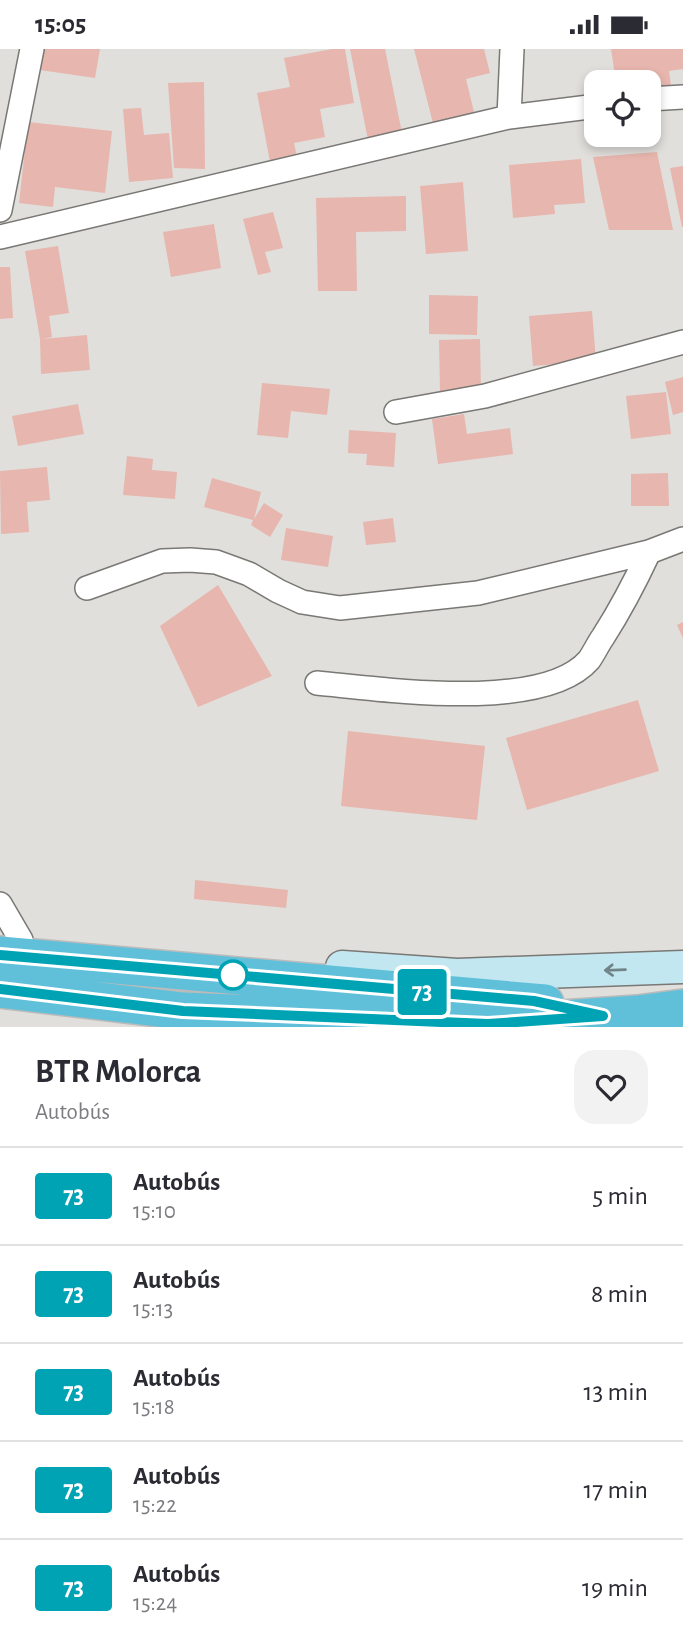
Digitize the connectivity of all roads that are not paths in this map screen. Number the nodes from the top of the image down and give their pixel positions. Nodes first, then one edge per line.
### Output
1 (32, 49) edge
2 (514, 50) edge
3 (683, 97) edge
4 (661, 98) edge
5 (584, 108) edge
6 (509, 117) junction
7 (0, 210) edge
8 (0, 237) edge
9 (683, 342) edge
10 (396, 412) dead end
11 (683, 539) edge
12 (649, 552) junction
13 (87, 588) dead end
14 (317, 683) dead end
15 (0, 904) edge
16 (7, 945) edge
17 (683, 967) edge
18 (0, 989) edge
19 (683, 1008) edge
20 (613, 1022) edge

1 - 7 street
2 - 6 street
3 - 4 street
5 - 6 street
6 - 8 street
9 - 10 street
11 - 12 street
12 - 13 street
12 - 14 street
15 - 16 street
17 -> 16 main road
16 - 20 highway
18 - 20 highway
19 - 20 highway

